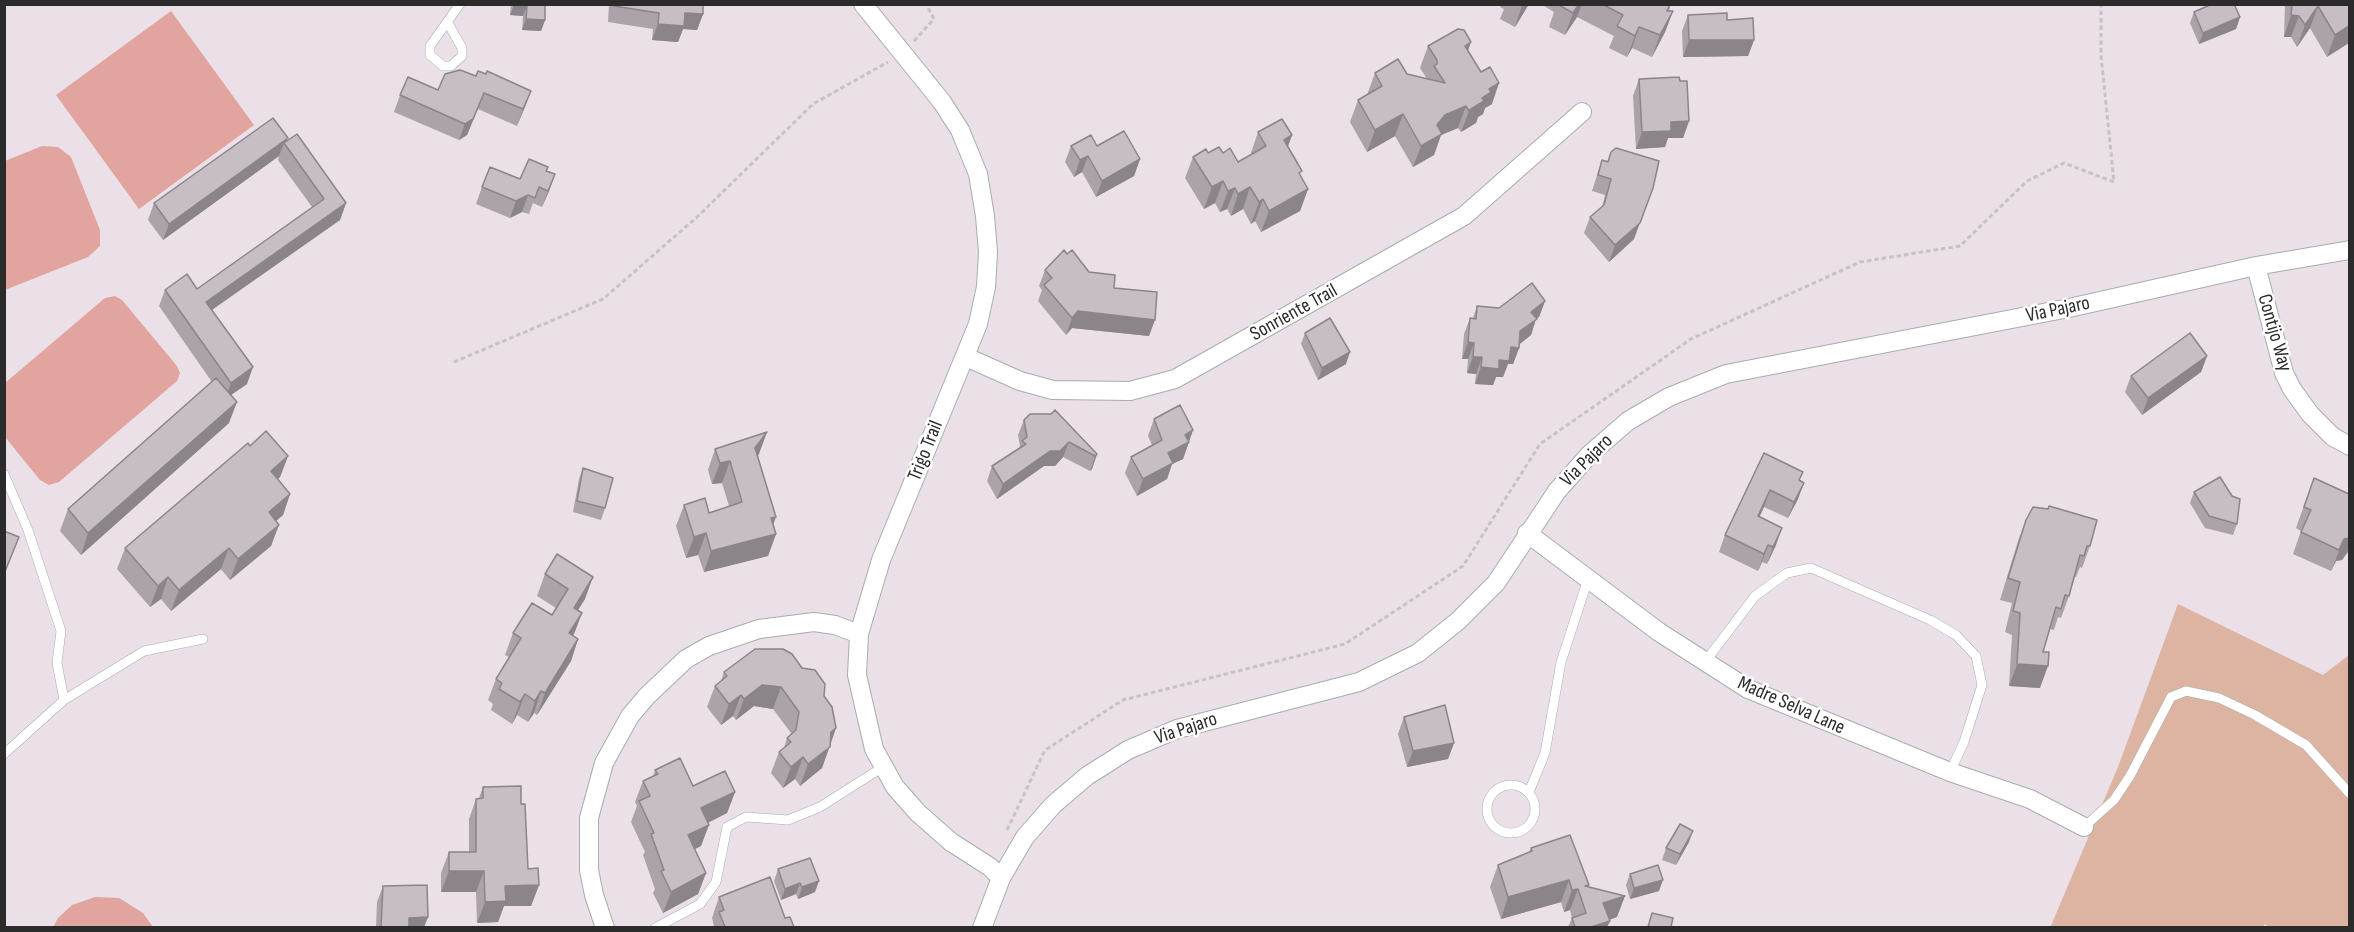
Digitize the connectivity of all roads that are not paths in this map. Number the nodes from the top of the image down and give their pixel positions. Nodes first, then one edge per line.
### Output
1 (460, 4) edge
2 (863, 4) edge
3 (448, 23) junction
4 (1581, 112) dead end
5 (2349, 250) edge
6 (2256, 266) junction
7 (966, 357) junction
8 (2349, 446) edge
9 (4, 474) edge
10 (1527, 533) junction
11 (1588, 579) junction
12 (859, 634) junction
13 (203, 639) dead end
14 (1705, 662) junction
15 (64, 700) junction
16 (4, 754) edge
17 (883, 767) junction
18 (1950, 772) junction
19 (1529, 792) junction
20 (2349, 794) edge
21 (2084, 826) joint
22 (1001, 878) junction
23 (605, 927) edge
24 (654, 927) edge
25 (982, 927) edge

1 - 3 lane
2 - 7 street, Trigo Trail
3 - 3 lane
4 - 7 street, Sonriente Trail
5 - 6 street, Via Pajaro
6 - 8 street, Contijo Way
6 - 10 street, Via Pajaro
7 - 12 street, Trigo Trail
9 - 15 lane
10 - 11 street, Madre Selva Lane
10 - 22 street, Via Pajaro
11 - 14 street, Madre Selva Lane
11 - 19 lane
12 - 17 street, Trigo Trail
12 - 23 street
13 - 15 lane
14 - 18 street, Madre Selva Lane
14 - 18 lane
15 - 16 lane
17 - 22 street, Trigo Trail
17 - 24 lane
18 - 21 street, Madre Selva Lane
19 - 19 lane
20 - 21 lane
22 - 25 street, Via Pajaro

